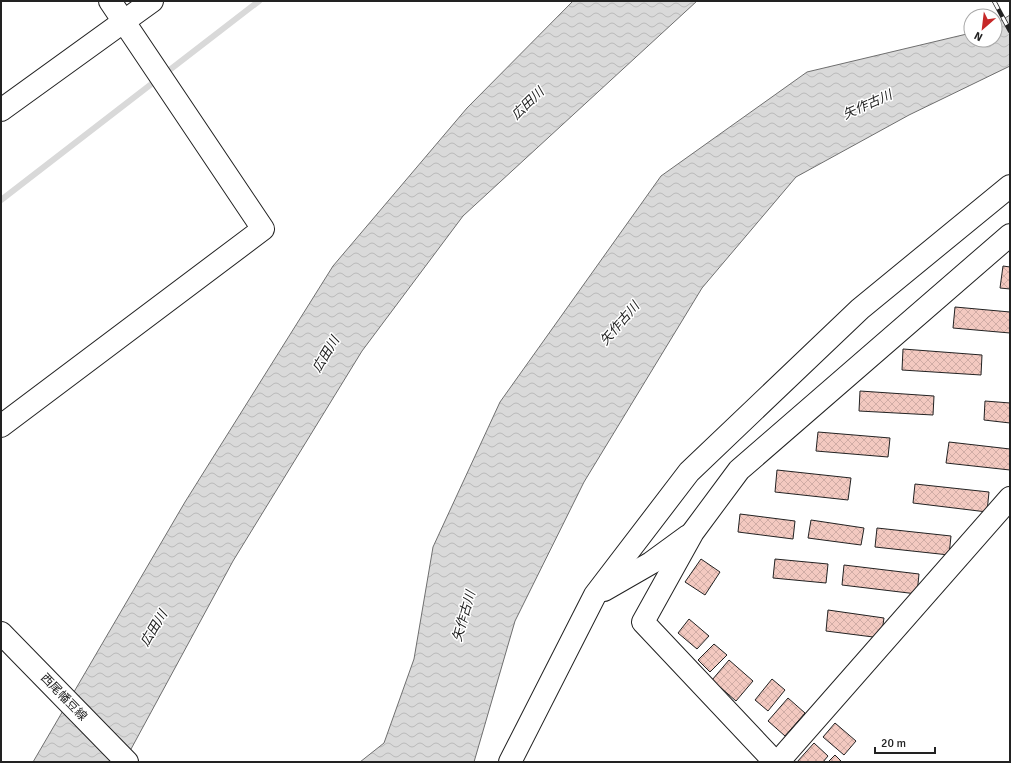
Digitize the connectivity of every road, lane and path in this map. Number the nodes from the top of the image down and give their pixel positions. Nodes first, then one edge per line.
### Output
1 (110, 1) edge
2 (152, 1) edge
3 (125, 21) junction
4 (1, 110) edge
5 (1010, 186) edge
6 (1010, 235) edge
7 (1, 426) edge
8 (1010, 498) edge
9 (693, 532) junction
10 (595, 595) junction
11 (1, 633) edge
12 (127, 762) edge
13 (510, 762) edge
14 (777, 762) edge

1 - 3 street
2 - 3 street
3 - 4 street
3 - 7 street
5 - 10 street
6 - 9 street
8 - 14 street
9 - 10 street
9 - 14 street
10 - 13 street
11 - 12 street, 西尾幡豆線

